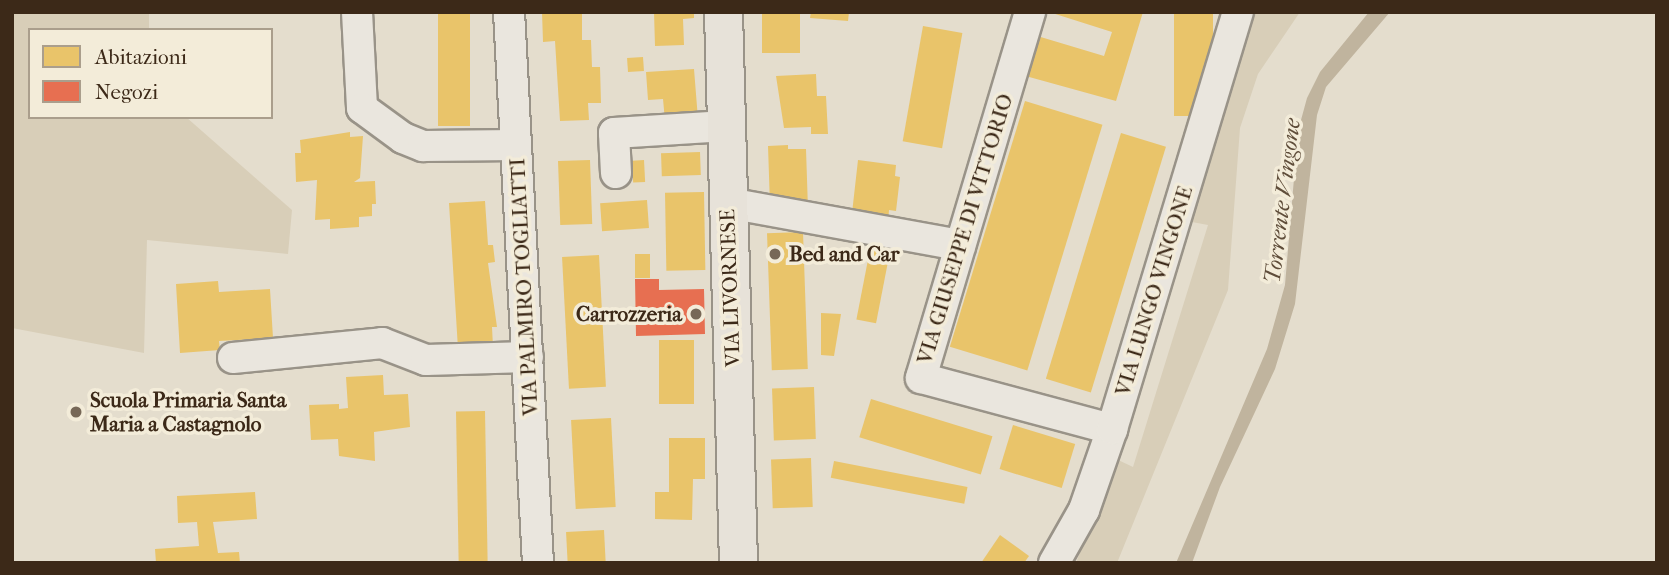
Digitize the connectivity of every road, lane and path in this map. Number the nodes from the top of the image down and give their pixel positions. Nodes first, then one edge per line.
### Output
1 (357, 12) edge
2 (509, 12) edge
3 (723, 12) edge
4 (1030, 12) edge
5 (1238, 12) edge
6 (726, 126) junction
7 (516, 145) junction
8 (616, 173) dead end
9 (728, 203) junction
10 (960, 246) junction
11 (233, 358) dead end
12 (527, 358) junction
13 (1112, 429) junction
14 (538, 563) edge
15 (738, 563) edge
16 (1054, 563) edge

1 - 7 street
2 - 7 street, VIA PALMIRO TOGLIATTI
3 - 6 main road, VIA LIVORNESE
4 - 10 street, VIA GIUSEPPE DI VITTORIO
5 - 13 street, VIA LUNGO VINGONE
6 - 8 street
6 - 9 main road, VIA LIVORNESE
7 - 12 street, VIA PALMIRO TOGLIATTI
9 - 10 street
9 - 15 main road, VIA LIVORNESE
10 - 13 street, VIA GIUSEPPE DI VITTORIO
11 - 12 street
12 - 14 street, VIA PALMIRO TOGLIATTI
13 - 16 street, VIA LUNGO VINGONE

